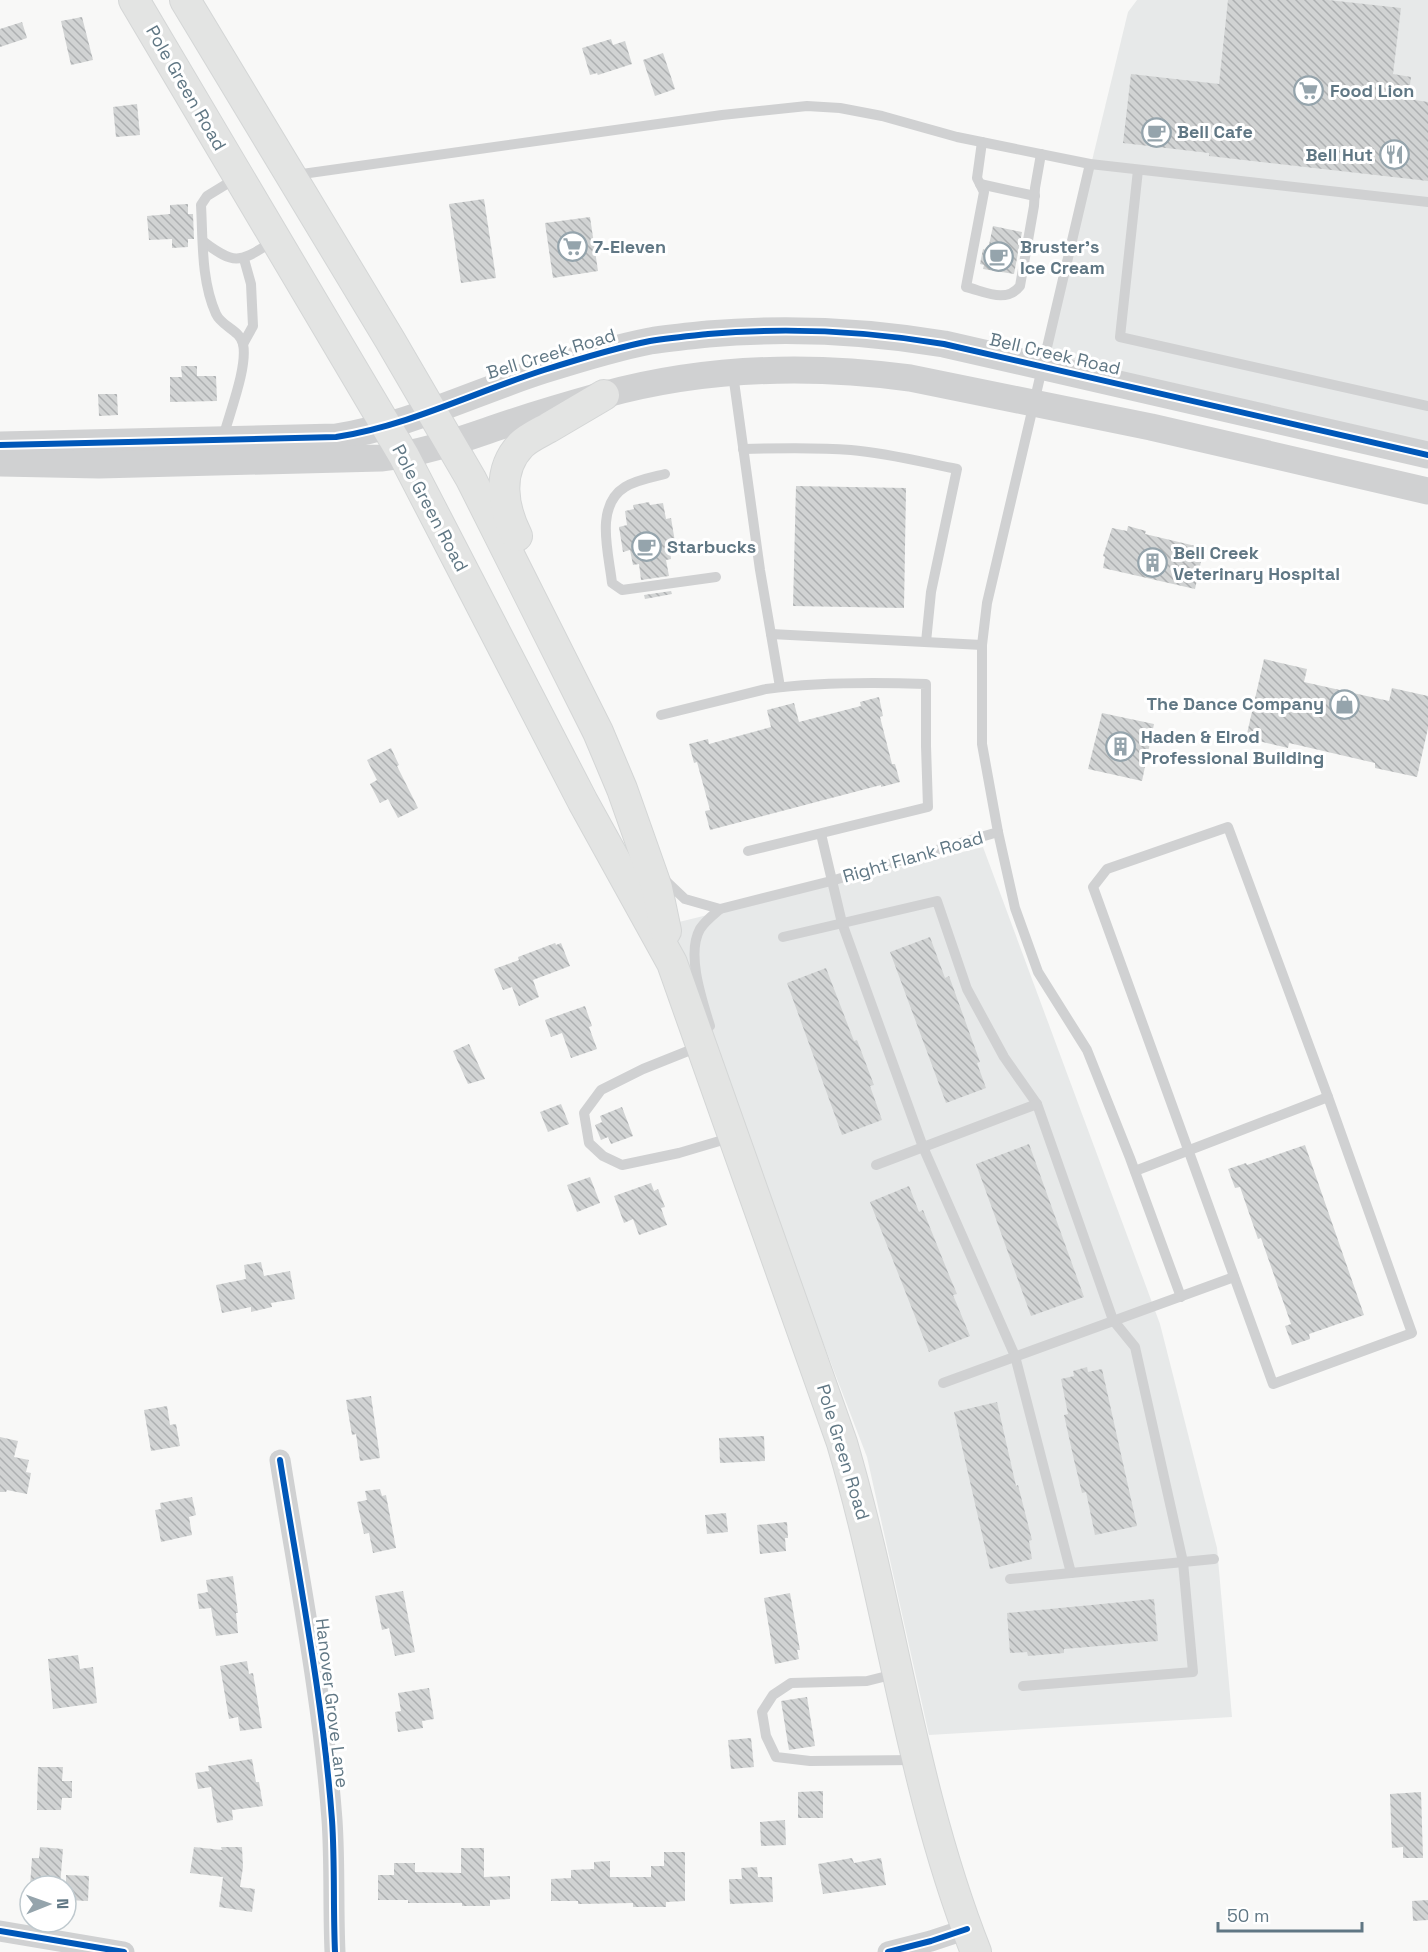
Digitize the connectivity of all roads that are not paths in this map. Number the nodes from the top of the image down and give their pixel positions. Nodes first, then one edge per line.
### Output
1 (134, 0) edge
2 (185, 0) edge
3 (982, 142) junction
4 (1041, 154) junction
5 (1090, 164) junction
6 (1138, 170) junction
7 (292, 176) junction
8 (238, 177) junction
9 (980, 184) junction
10 (1035, 196) junction
11 (1428, 202) edge
12 (276, 240) junction
13 (204, 242) junction
14 (244, 259) junction
15 (243, 344) junction
16 (1042, 367) junction
17 (732, 371) junction
18 (604, 395) junction
19 (1032, 404) junction
20 (1428, 406) edge
21 (430, 411) junction
22 (386, 427) junction
23 (222, 441) junction
24 (451, 444) junction
25 (0, 445) edge
26 (743, 449) junction
27 (1428, 455) edge
28 (404, 456) junction
29 (0, 463) edge
30 (665, 474) dead end
31 (1428, 491) edge
32 (716, 577) dead end
33 (771, 634) junction
34 (926, 642) junction
35 (982, 645) junction
36 (780, 687) junction
37 (660, 715) dead end
38 (598, 732) junction
39 (998, 832) junction
40 (821, 834) junction
41 (748, 851) dead end
42 (646, 856) junction
43 (831, 881) junction
44 (720, 909) junction
45 (842, 923) junction
46 (783, 937) dead end
47 (672, 963) junction
48 (711, 1047) junction
49 (1328, 1097) junction
50 (1037, 1104) junction
51 (734, 1137) junction
52 (923, 1147) junction
53 (1188, 1151) junction
54 (876, 1165) dead end
55 (1135, 1171) junction
56 (1234, 1277) junction
57 (1181, 1298) junction
58 (1113, 1320) junction
59 (1015, 1356) junction
60 (943, 1383) dead end
61 (280, 1460) dead end
62 (1214, 1559) dead end
63 (1183, 1562) junction
64 (1071, 1573) junction
65 (1010, 1579) dead end
66 (898, 1673) junction
67 (1023, 1686) dead end
68 (917, 1760) junction
69 (0, 1931) edge
70 (971, 1940) edge
71 (124, 1952) edge
72 (335, 1952) edge
73 (888, 1952) edge

1 - 8 main road, Pole Green Road
2 - 7 main road, Pole Green Road
3 - 4 lane
3 - 7 lane
3 - 9 lane
4 - 5 lane
4 - 10 lane
5 - 6 lane
5 - 16 lane, Right Flank Road
6 - 11 lane
6 - 20 lane
7 - 21 main road, Pole Green Road
8 - 12 main road, Pole Green Road
8 - 13 lane
9 - 10 lane
9 - 10 lane
12 - 14 lane
12 - 22 main road, Pole Green Road
13 - 14 lane
13 - 15 lane
14 - 15 lane
15 - 23 lane
16 - 19 lane, Right Flank Road
16 - 21 street, Bell Creek Road
16 - 27 street, Bell Creek Road
17 - 18 street
17 - 19 street
17 - 26 lane
18 - 24 street
18 - 38 main road
19 - 31 street
19 - 35 lane, Right Flank Road
21 - 22 street, Bell Creek Road
21 - 24 main road, Pole Green Road
22 - 23 street, Bell Creek Road
22 - 28 main road, Pole Green Road
23 - 25 street, Bell Creek Road
24 - 28 street
24 - 38 main road, Pole Green Road
26 - 33 lane
26 - 34 lane
28 - 29 street
28 - 47 main road, Pole Green Road
30 - 32 lane
33 - 34 lane
33 - 36 lane
34 - 35 lane
35 - 39 lane, Right Flank Road
36 - 37 lane
36 - 40 lane
38 - 42 main road, Pole Green Road
39 - 43 lane, Right Flank Road
39 - 55 lane
40 - 41 lane
40 - 43 lane
42 - 44 lane
42 - 47 main road, Pole Green Road
43 - 44 lane, Right Flank Road
43 - 45 lane
44 - 48 lane
45 - 46 lane
45 - 50 lane
45 - 52 lane
47 - 48 main road, Pole Green Road
48 - 51 main road, Pole Green Road
48 - 51 lane
49 - 53 lane
49 - 53 lane
49 - 56 lane
50 - 52 lane
50 - 58 lane
51 - 66 main road, Pole Green Road
52 - 54 lane
52 - 59 lane
53 - 55 lane
53 - 56 lane
55 - 57 lane
56 - 57 lane
57 - 58 lane
58 - 59 lane
58 - 63 lane
59 - 60 lane
59 - 64 lane
61 - 72 street, Hanover Grove Lane
62 - 63 lane
63 - 64 lane
63 - 67 lane
64 - 65 lane
66 - 68 main road, Pole Green Road
66 - 68 lane
68 - 70 main road, Pole Green Road
69 - 71 street
70 - 73 street

